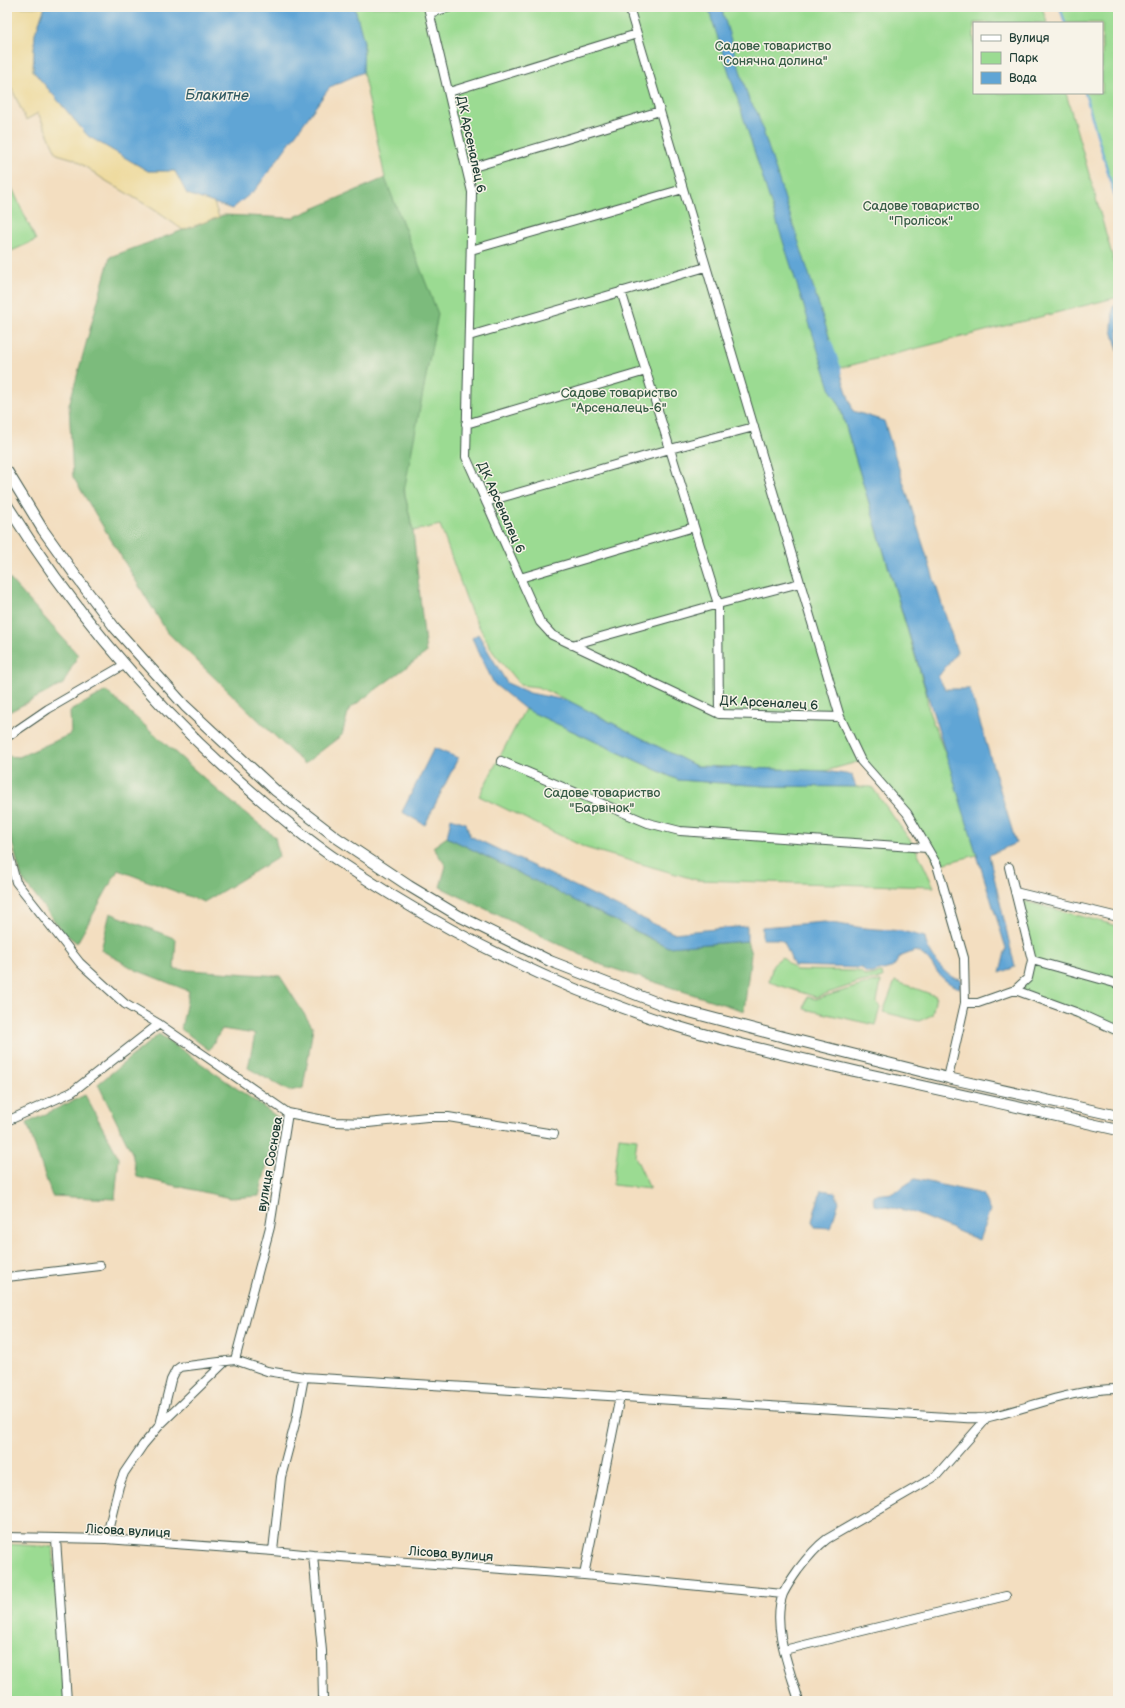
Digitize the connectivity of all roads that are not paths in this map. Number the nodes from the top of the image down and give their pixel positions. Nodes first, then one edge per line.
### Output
1 (451, 7) edge
2 (629, 7) edge
3 (429, 10) edge
4 (637, 34) junction
5 (449, 92) junction
6 (660, 111) junction
7 (467, 169) junction
8 (683, 189) junction
9 (471, 250) junction
10 (706, 267) junction
11 (621, 291) junction
12 (469, 336) junction
13 (646, 372) junction
14 (466, 424) junction
15 (754, 427) junction
16 (670, 448) junction
17 (7, 471) edge
18 (486, 502) junction
19 (7, 505) edge
20 (694, 527) junction
21 (520, 578) junction
22 (800, 583) junction
23 (718, 604) junction
24 (572, 644) junction
25 (124, 665) junction
26 (719, 714) junction
27 (840, 717) junction
28 (7, 737) edge
29 (501, 761) dead end
30 (7, 848) edge
31 (927, 848) junction
32 (1009, 867) dead end
33 (1015, 892) junction
34 (1118, 917) edge
35 (1032, 960) junction
36 (1118, 984) edge
37 (1015, 990) junction
38 (965, 1003) junction
39 (159, 1024) junction
40 (1118, 1031) edge
41 (948, 1078) junction
42 (288, 1113) junction
43 (1118, 1116) edge
44 (7, 1121) edge
45 (1118, 1130) edge
46 (554, 1134) dead end
47 (100, 1266) dead end
48 (7, 1277) edge
49 (231, 1361) junction
50 (304, 1377) junction
51 (1118, 1389) edge
52 (620, 1396) junction
53 (988, 1417) junction
54 (160, 1425) junction
55 (7, 1537) edge
56 (56, 1539) junction
57 (106, 1539) junction
58 (273, 1551) junction
59 (313, 1556) junction
60 (584, 1575) junction
61 (783, 1594) junction
62 (1006, 1596) dead end
63 (784, 1650) junction
64 (68, 1701) edge
65 (324, 1701) edge
66 (799, 1701) edge

1 - 3 street
2 - 4 street
3 - 5 street, ДК Арсеналец 6
4 - 5 street
4 - 6 street
5 - 7 street, ДК Арсеналец 6
6 - 7 street
6 - 8 street
7 - 9 street, ДК Арсеналец 6
8 - 9 street
8 - 10 street
9 - 12 street, ДК Арсеналец 6
10 - 11 street
10 - 15 street
11 - 12 street
11 - 13 street
12 - 14 street, ДК Арсеналец 6
13 - 14 street
13 - 16 street
14 - 18 street, ДК Арсеналец 6
15 - 16 street
15 - 22 street
16 - 18 street
16 - 20 street
17 - 41 main road
18 - 21 street, ДК Арсеналец 6
19 - 25 main road
20 - 21 street
20 - 23 street
21 - 24 street, ДК Арсеналец 6
22 - 23 street
22 - 27 street
23 - 24 street
23 - 26 street
24 - 26 street, ДК Арсеналец 6
25 - 28 street
25 - 45 main road
26 - 27 street, ДК Арсеналец 6
27 - 31 street
29 - 31 street
30 - 39 street
31 - 38 street
32 - 33 street
33 - 34 street
33 - 35 street
35 - 36 street
35 - 37 street
37 - 38 street
37 - 40 street
38 - 41 street
39 - 42 street
39 - 44 street
41 - 43 main road
42 - 46 street, вулиця Соснова
42 - 49 street, вулиця Соснова
47 - 48 street
49 - 50 street
49 - 54 street
49 - 54 street
50 - 52 street
50 - 58 street
51 - 53 street
52 - 53 street
52 - 60 street
53 - 61 street
54 - 57 street
55 - 56 street, Лісова вулиця
56 - 57 street, Лісова вулиця
56 - 64 street
57 - 58 street, Лісова вулиця
58 - 59 street, Лісова вулиця
59 - 60 street, Лісова вулиця
59 - 65 street
60 - 61 street, Лісова вулиця
61 - 63 street
62 - 63 street
63 - 66 street

